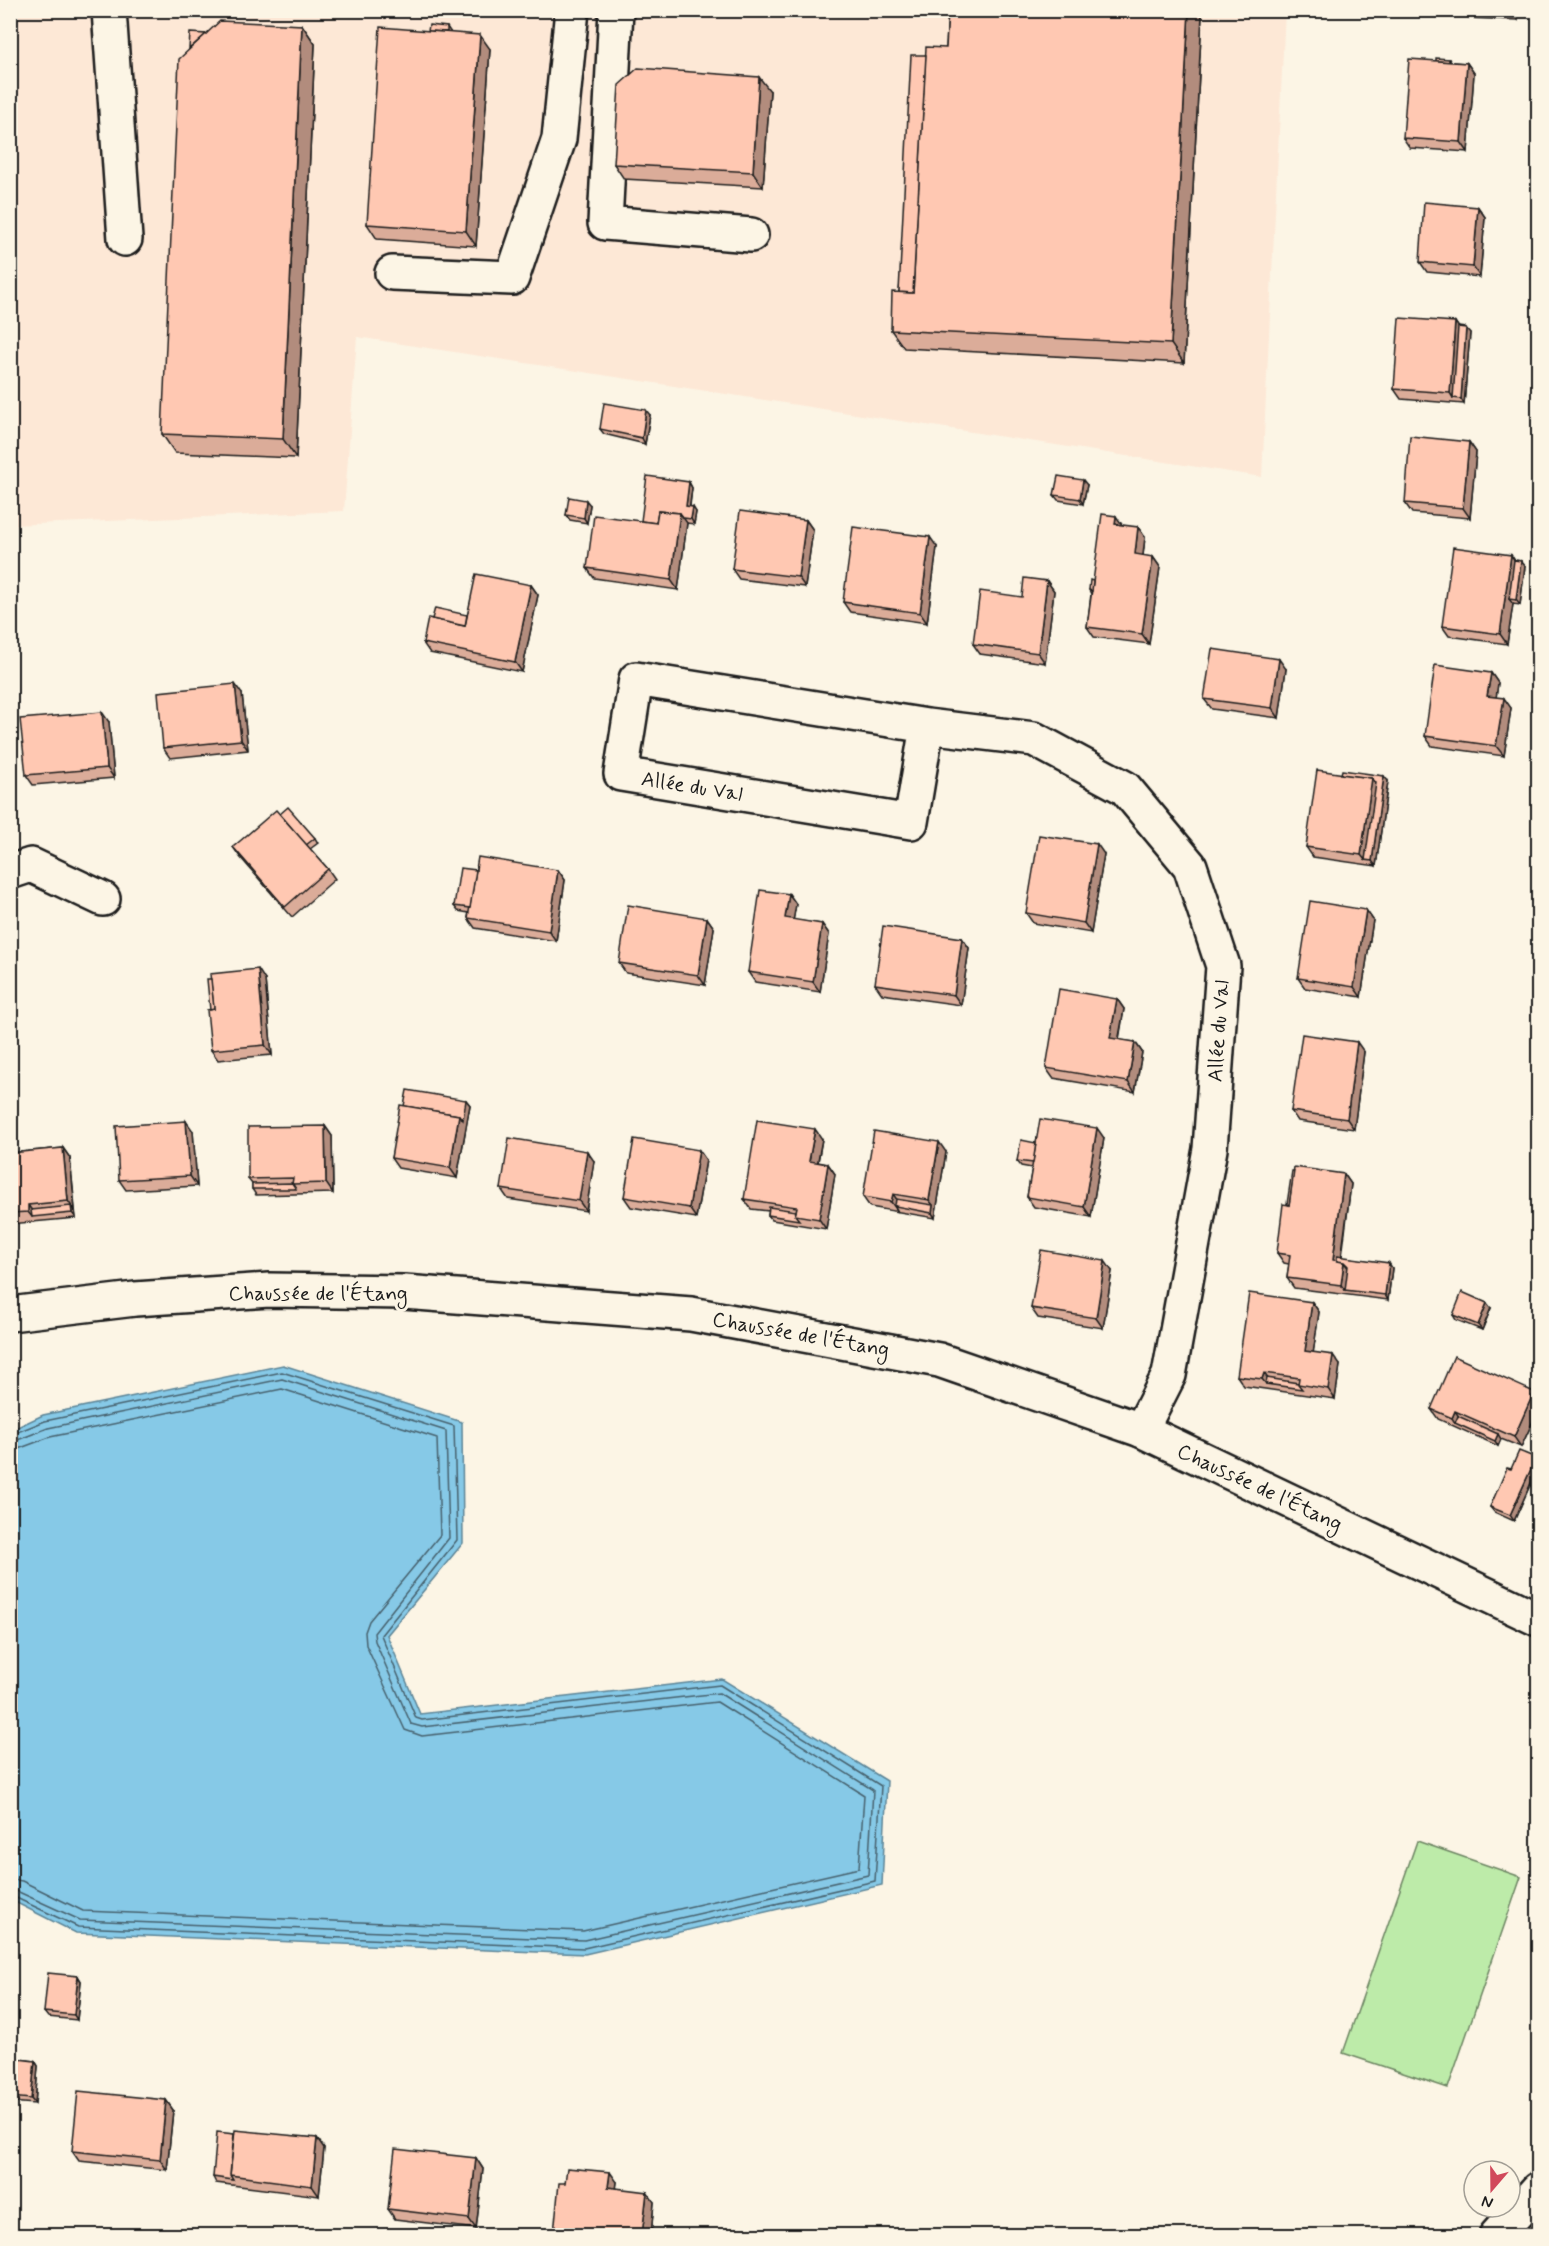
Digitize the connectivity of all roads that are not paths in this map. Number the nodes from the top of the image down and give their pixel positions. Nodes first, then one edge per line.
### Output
1 (109, 10) edge
2 (572, 10) edge
3 (616, 10) edge
4 (751, 235) dead end
5 (125, 239) dead end
6 (392, 273) dead end
7 (927, 726) junction
8 (10, 872) edge
9 (103, 898) dead end
10 (10, 1314) edge
11 (1141, 1430) junction
12 (1539, 1619) edge
13 (1539, 2189) edge
14 (1496, 2235) edge

1 - 5 street
2 - 6 street
3 - 4 street
7 - 7 street, Allée du Val
7 - 11 street, Allée du Val
8 - 9 street
10 - 11 street, Chaussée de l'Étang
11 - 12 street, Chaussée de l'Étang
13 - 14 street

